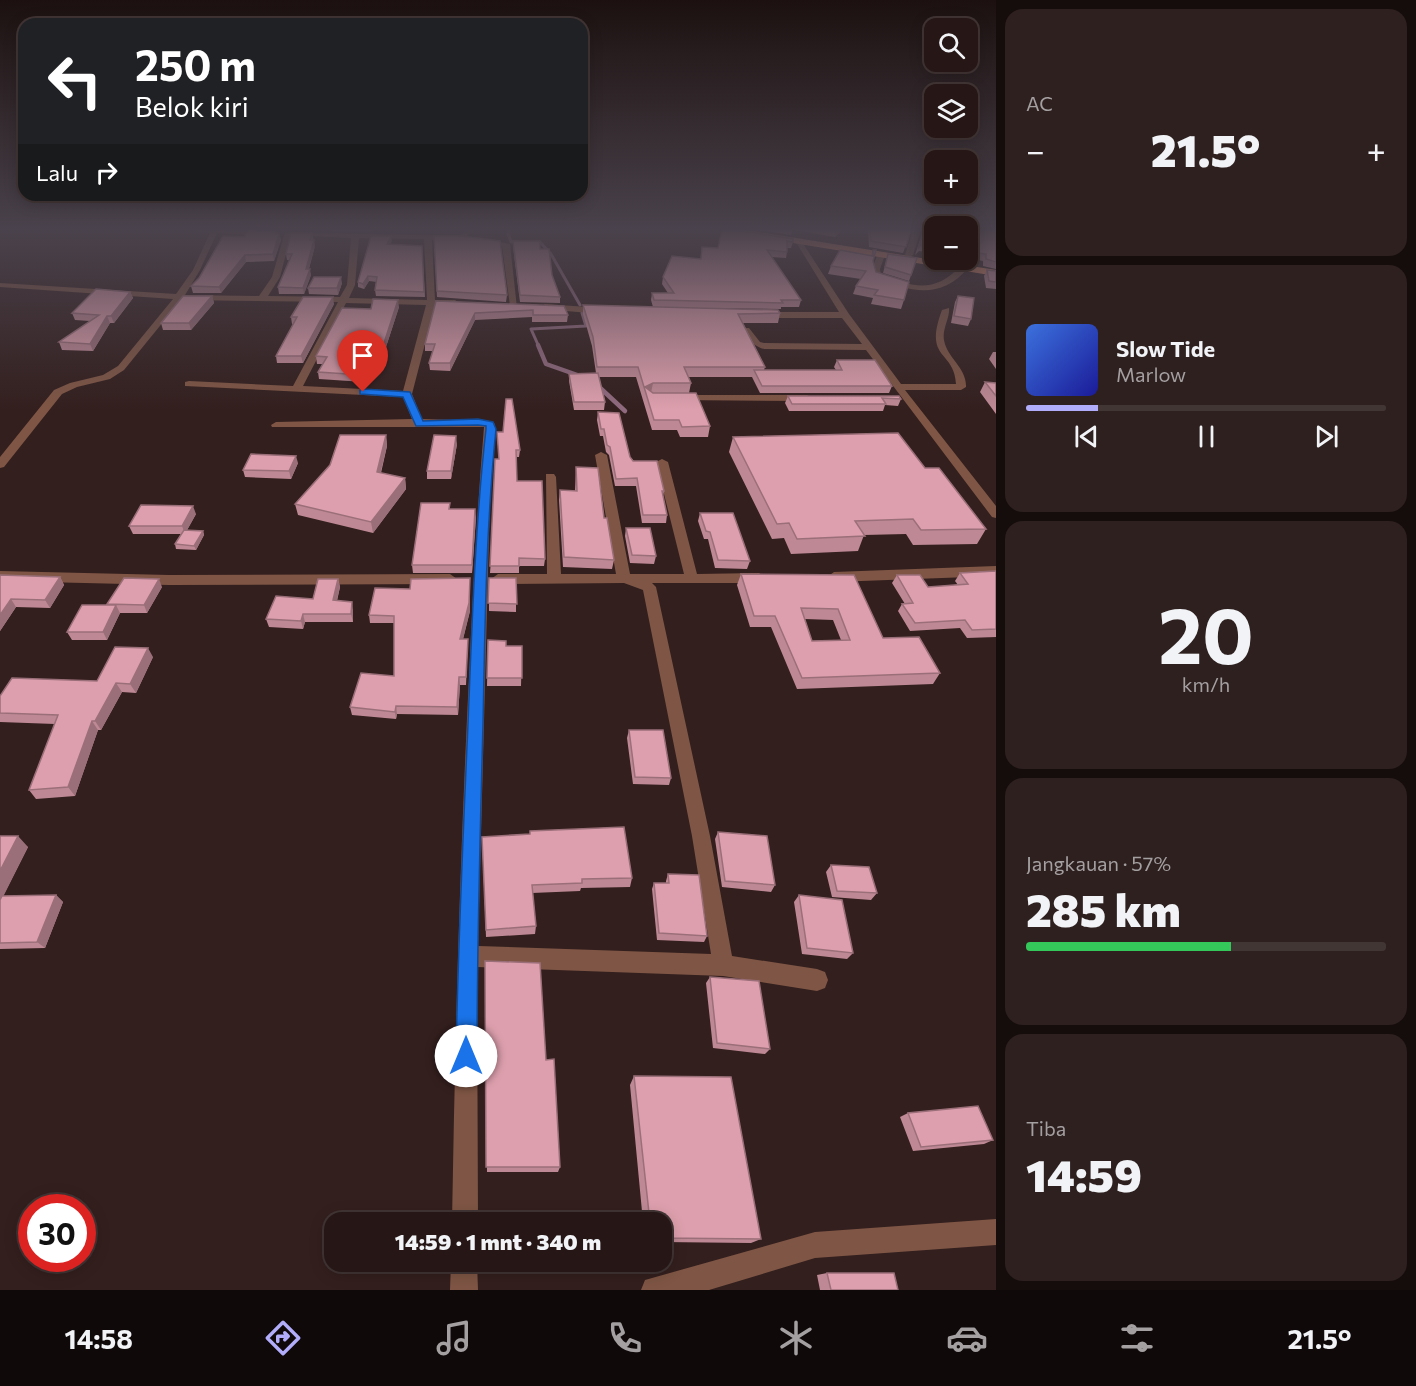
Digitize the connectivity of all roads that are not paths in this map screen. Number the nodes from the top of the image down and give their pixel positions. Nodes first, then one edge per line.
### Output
1 (78, 290) edge
2 (184, 290) edge
3 (268, 290) edge
4 (347, 290) edge
5 (430, 290) edge
6 (512, 290) edge
7 (829, 290) edge
8 (180, 297) junction
9 (264, 298) junction
10 (344, 299) junction
11 (431, 302) junction
12 (461, 303) edge
13 (504, 305) edge
14 (514, 306) junction
15 (525, 306) edge
16 (536, 307) edge
17 (946, 310) dead end
18 (612, 311) edge
19 (750, 315) edge
20 (845, 315) junction
21 (746, 330) edge
22 (869, 347) junction
23 (189, 384) dead end
24 (297, 388) junction
25 (407, 394) junction
26 (900, 394) junction
27 (662, 398) edge
28 (822, 398) edge
29 (419, 424) junction
30 (276, 425) dead end
31 (601, 455) dead end
32 (663, 462) dead end
33 (0, 465) edge
34 (550, 477) dead end
35 (996, 514) edge
36 (996, 571) edge
37 (0, 576) edge
38 (624, 578) junction
39 (768, 578) edge
40 (823, 578) edge
41 (480, 579) junction
42 (692, 579) junction
43 (554, 580) junction
44 (467, 961) junction
45 (723, 965) junction
46 (817, 980) dead end
47 (465, 1212) edge
48 (996, 1232) edge
49 (464, 1272) edge
50 (464, 1290) edge
51 (655, 1290) edge

1 - 8 street
2 - 8 street
3 - 9 street
4 - 10 street
5 - 11 street
6 - 14 street
7 - 20 street
8 - 9 street
8 - 33 street
9 - 10 street
10 - 11 street
10 - 24 street
11 - 12 street
11 - 25 street
13 - 14 street
14 - 15 street
16 - 18 street
17 - 26 street
19 - 20 street
20 - 22 street
21 - 22 street
22 - 26 street
23 - 24 street
24 - 25 street
25 - 29 street
26 - 35 street
27 - 28 street
29 - 30 street
29 - 41 street
31 - 38 street
32 - 42 street
34 - 43 street
36 - 40 street
37 - 41 street
38 - 42 street
38 - 43 street
38 - 45 street
39 - 42 street
41 - 43 street
41 - 44 street
44 - 45 street
44 - 47 street
45 - 46 street
48 - 51 street
49 - 50 street

